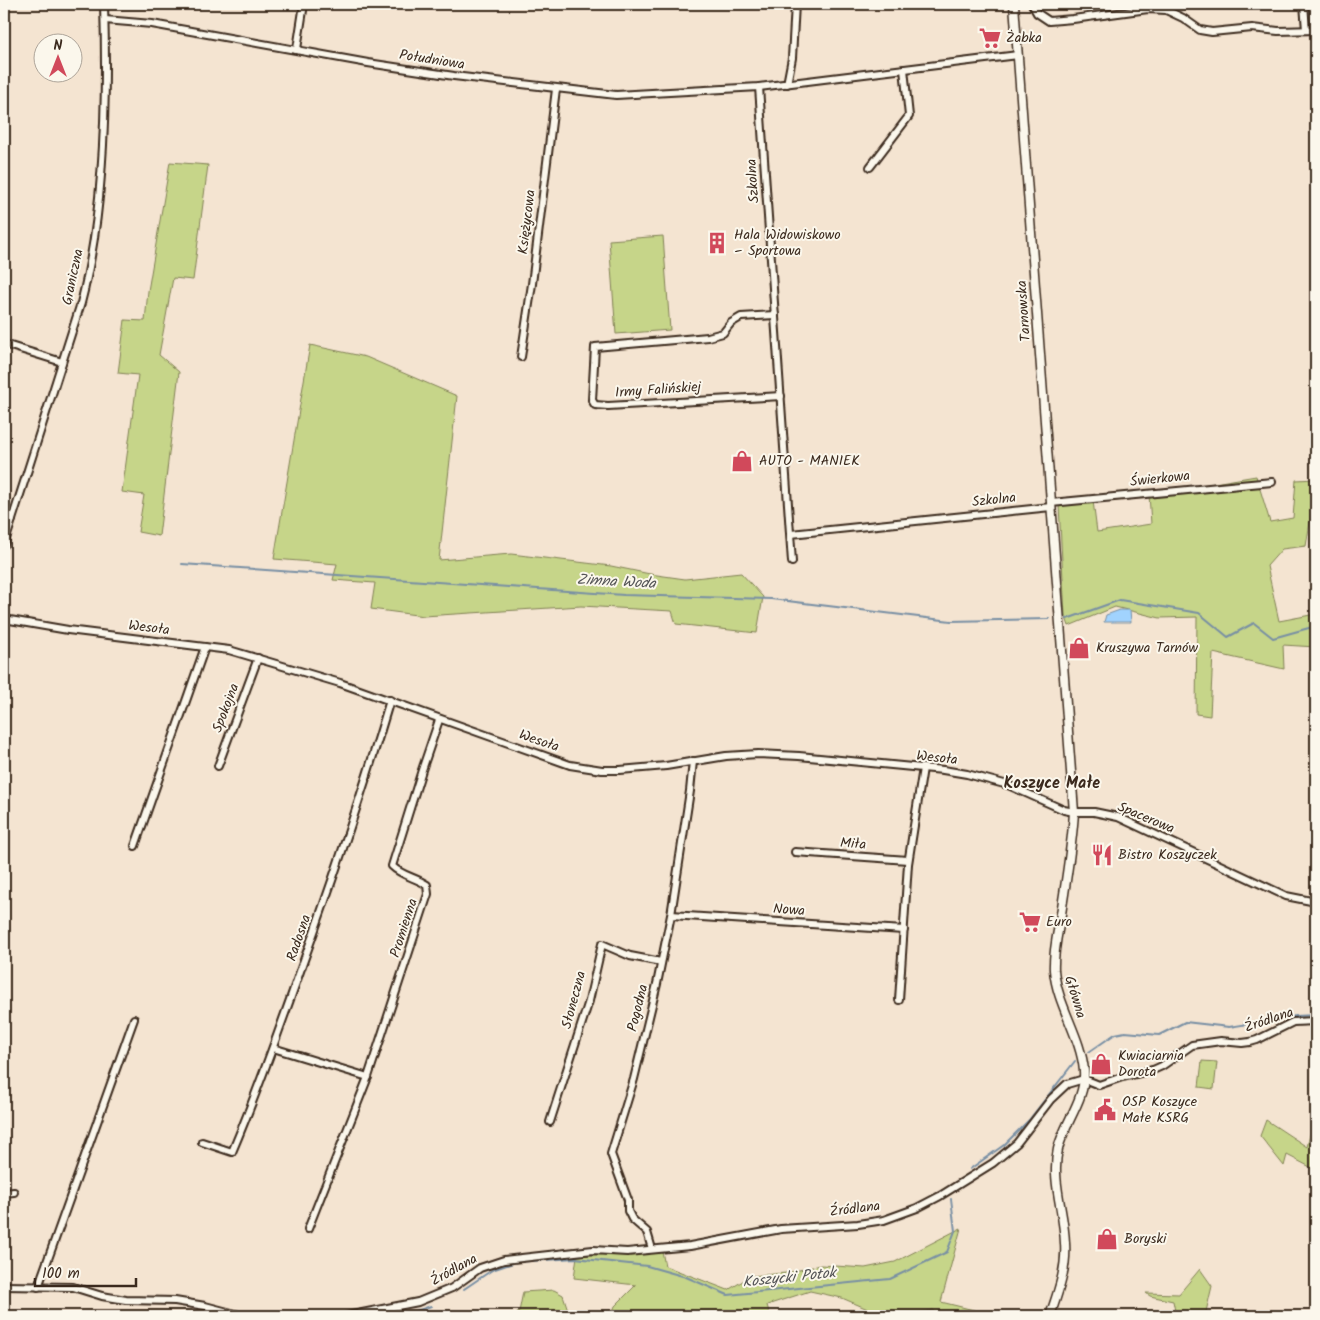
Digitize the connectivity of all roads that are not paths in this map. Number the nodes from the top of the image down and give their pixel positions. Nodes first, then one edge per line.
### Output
1 (104, 4) edge
2 (304, 4) edge
3 (795, 4) edge
4 (1014, 4) edge
5 (1032, 4) edge
6 (1304, 4) edge
7 (105, 20) junction
8 (1306, 30) junction
9 (1316, 30) edge
10 (297, 49) junction
11 (1018, 55) junction
12 (904, 69) junction
13 (787, 84) junction
14 (759, 87) junction
15 (556, 89) junction
16 (870, 167) dead end
17 (775, 315) junction
18 (4, 344) edge
19 (521, 357) dead end
20 (62, 362) junction
21 (781, 396) junction
22 (1272, 482) dead end
23 (1051, 505) junction
24 (4, 518) edge
25 (12, 520) junction
26 (791, 534) junction
27 (4, 545) edge
28 (792, 562) dead end
29 (1060, 617) joint
30 (4, 619) edge
31 (205, 647) junction
32 (258, 658) junction
33 (390, 700) junction
34 (439, 720) junction
35 (693, 761) junction
36 (218, 766) dead end
37 (923, 768) junction
38 (1074, 812) junction
39 (135, 846) dead end
40 (795, 852) dead end
41 (908, 860) junction
42 (1316, 902) edge
43 (671, 915) junction
44 (904, 930) junction
45 (661, 962) junction
46 (898, 1000) dead end
47 (134, 1019) dead end
48 (1316, 1021) edge
49 (273, 1048) junction
50 (368, 1077) junction
51 (1084, 1079) junction
52 (550, 1122) dead end
53 (202, 1142) dead end
54 (14, 1192) dead end
55 (4, 1193) edge
56 (308, 1229) dead end
57 (652, 1249) junction
58 (4, 1286) edge
59 (38, 1287) junction
60 (243, 1316) edge
61 (347, 1316) edge
62 (1050, 1316) edge

1 - 7 street, Graniczna
2 - 10 street
3 - 13 street
4 - 11 street, Tarnowska
5 - 8 street
6 - 8 street
7 - 10 street, Południowa
7 - 20 street, Graniczna
8 - 9 street
10 - 15 street, Południowa
11 - 12 street
11 - 23 street, Tarnowska
12 - 13 street
12 - 16 street
13 - 14 street
14 - 15 street, Południowa
14 - 17 street, Szkolna
15 - 19 street, Księżycowa
17 - 21 street, Szkolna
17 - 21 street, Irmy Falińskiej
18 - 20 street
20 - 25 street, Graniczna
21 - 26 street, Szkolna
22 - 23 street, Świerkowa
23 - 26 street, Szkolna
23 - 29 street, Tarnowska
24 - 25 street
25 - 27 street, Graniczna
26 - 28 street, Szkolna
29 - 38 street, Główna
30 - 31 street, Wesoła
31 - 32 street, Wesoła
31 - 39 street
32 - 33 street, Wesoła
32 - 36 street, Spokojna
33 - 34 street, Wesoła
33 - 49 street, Radosna
34 - 35 street, Wesoła
34 - 50 street, Promienna
35 - 37 street, Wesoła
35 - 43 street, Pogodna
37 - 38 street, Wesoła
37 - 41 street
38 - 42 street, Spacerowa
38 - 51 street, Główna
40 - 41 street, Miła
41 - 44 street
43 - 44 street, Nowa
43 - 45 street, Pogodna
44 - 46 street
45 - 52 street, Słoneczna
45 - 57 street, Pogodna
47 - 59 street
48 - 51 street, Źródlana
49 - 50 street
49 - 53 street, Radosna
50 - 56 street, Promienna
51 - 57 street, Źródlana
51 - 62 street, Główna
54 - 55 street
57 - 61 street, Źródlana
58 - 59 street
59 - 60 street

